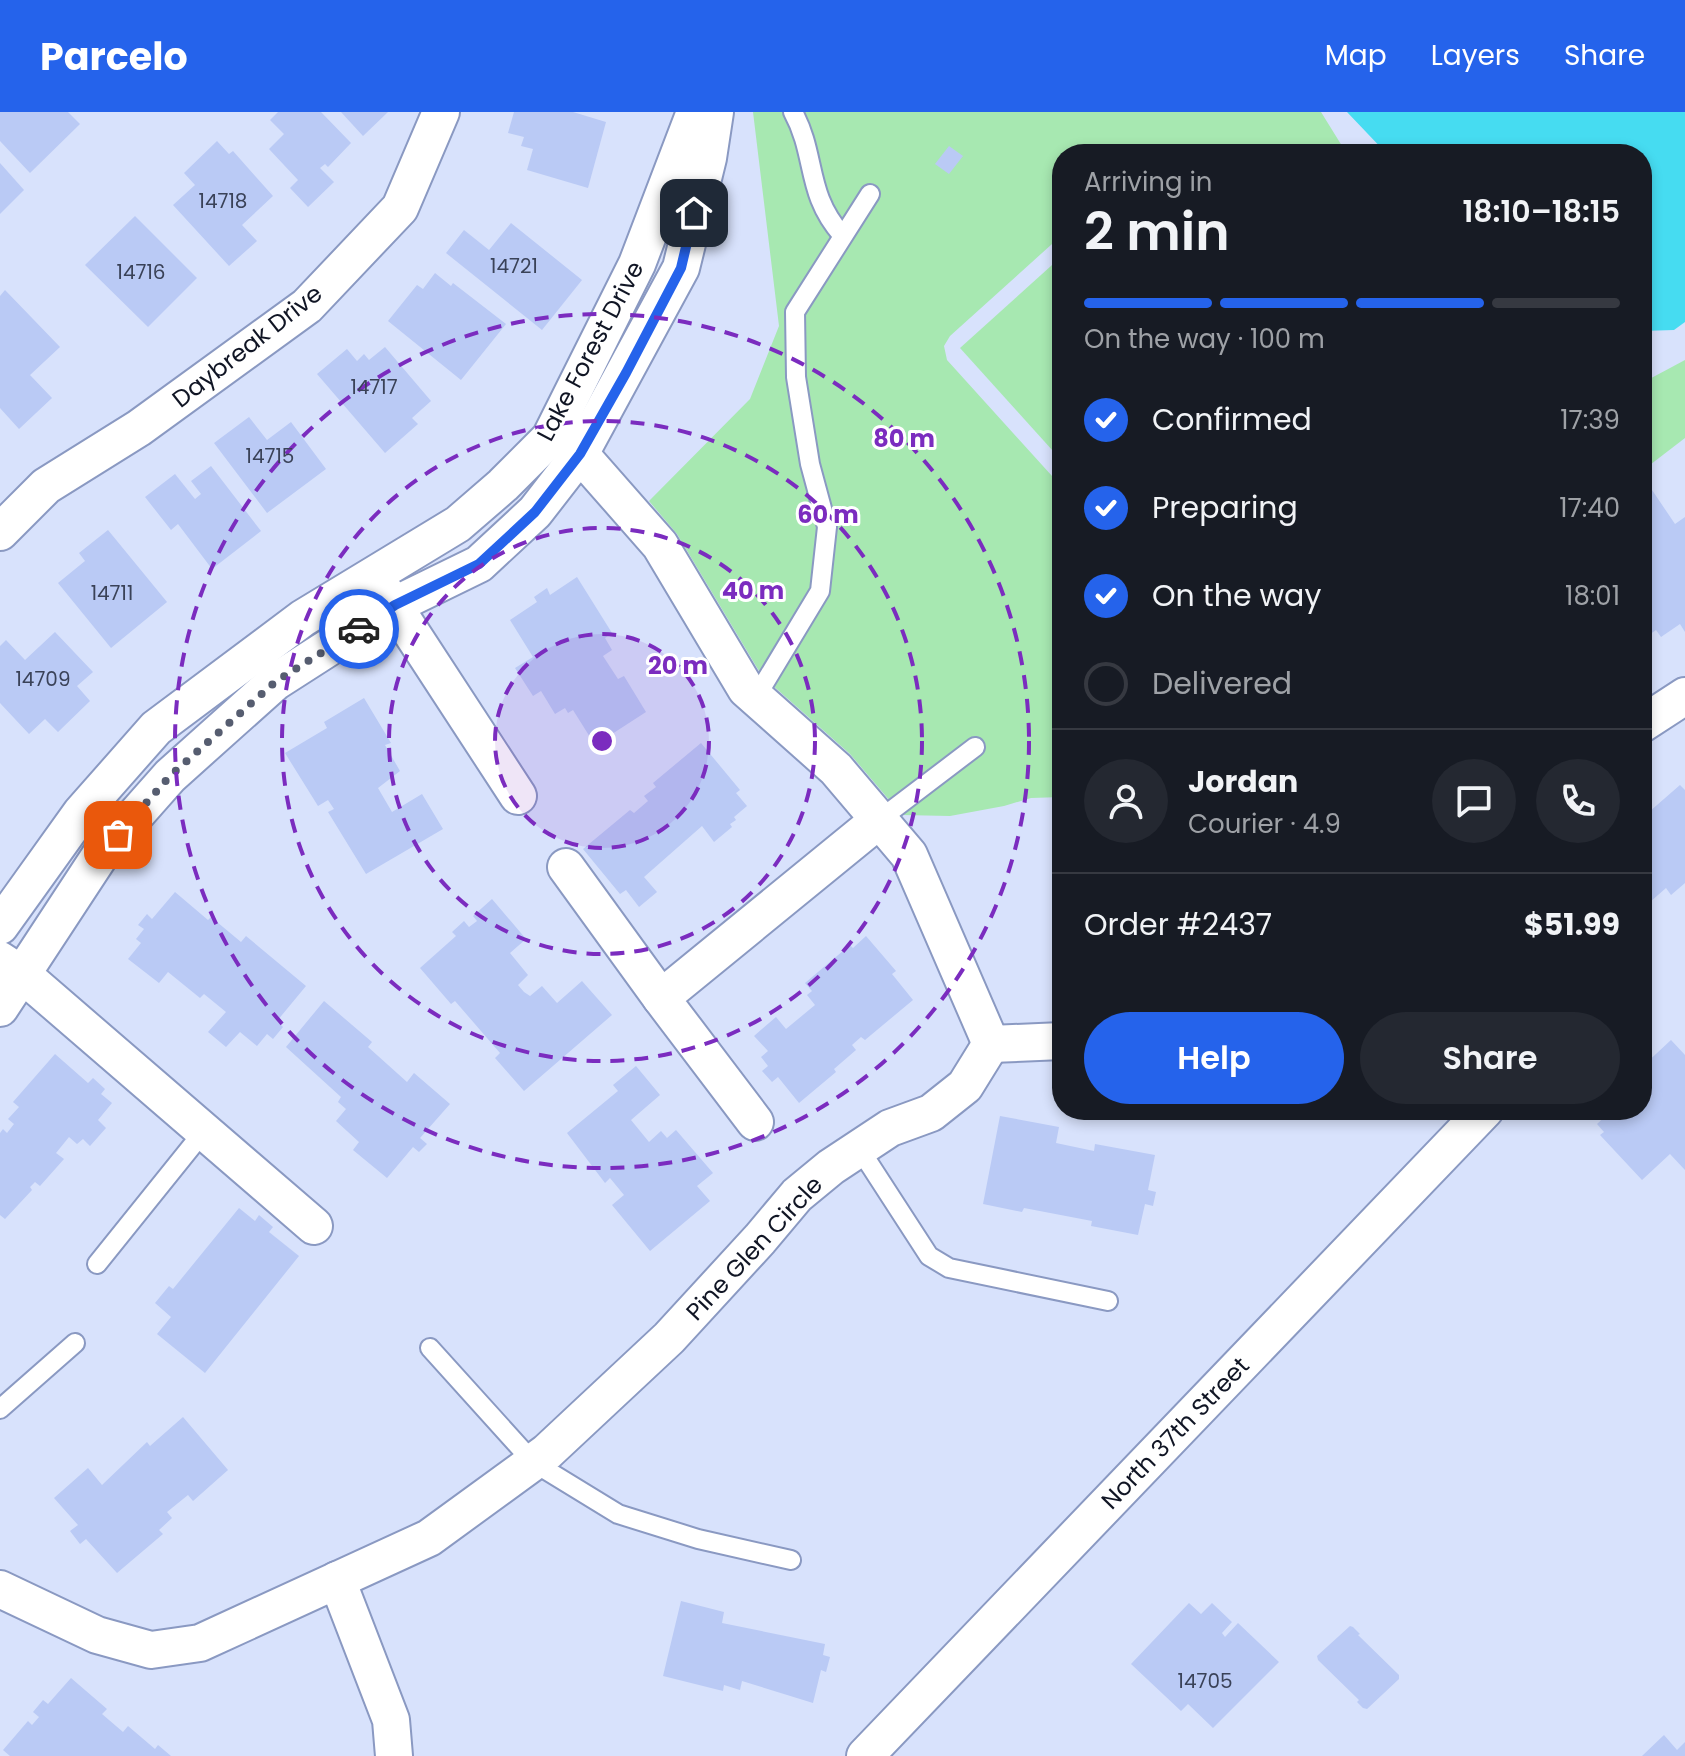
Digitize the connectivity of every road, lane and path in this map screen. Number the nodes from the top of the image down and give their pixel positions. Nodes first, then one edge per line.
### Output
1 (441, 112) edge
2 (695, 112) edge
3 (715, 112) edge
4 (793, 112) edge
5 (870, 194) dead end
6 (842, 235) junction
7 (580, 454) junction
8 (0, 532) edge
9 (374, 576) junction
10 (395, 605) junction
11 (1685, 696) edge
12 (756, 697) junction
13 (1652, 717) edge
14 (975, 747) dead end
15 (518, 796) dead end
16 (879, 820) junction
17 (566, 867) dead end
18 (0, 926) edge
19 (12, 967) edge
20 (661, 998) junction
21 (0, 1008) edge
22 (1052, 1041) edge
23 (991, 1044) junction
24 (1475, 1120) edge
25 (755, 1122) dead end
26 (204, 1131) junction
27 (859, 1148) junction
28 (314, 1226) dead end
29 (97, 1264) dead end
30 (1108, 1301) dead end
31 (75, 1343) dead end
32 (430, 1348) dead end
33 (0, 1409) edge
34 (533, 1462) junction
35 (791, 1560) dead end
36 (337, 1580) junction
37 (0, 1589) edge
38 (394, 1756) edge
39 (865, 1756) edge

1 - 8 street, Daybreak Drive
2 - 9 street, Lake Forest Drive
3 - 7 street, Lake Forest Drive
4 - 6 lane
5 - 6 lane
6 - 12 lane
7 - 10 street, Lake Forest Drive
7 - 12 street
9 - 10 street
9 - 18 street, Lake Forest Drive
10 - 15 street
10 - 19 street, Lake Forest Drive
11 - 13 street
12 - 16 street
14 - 16 lane
16 - 20 street
16 - 23 street
17 - 20 street
19 - 21 street, Lake Forest Drive
19 - 26 street
20 - 25 street
22 - 23 street
23 - 27 street, Pine Glen Circle
24 - 39 street, North 37th Street
26 - 28 street
26 - 29 lane
27 - 30 lane
27 - 34 street, Pine Glen Circle
31 - 33 lane
32 - 34 lane
34 - 35 lane
34 - 36 street, Pine Glen Circle
36 - 37 street, Pine Glen Circle
36 - 38 street

